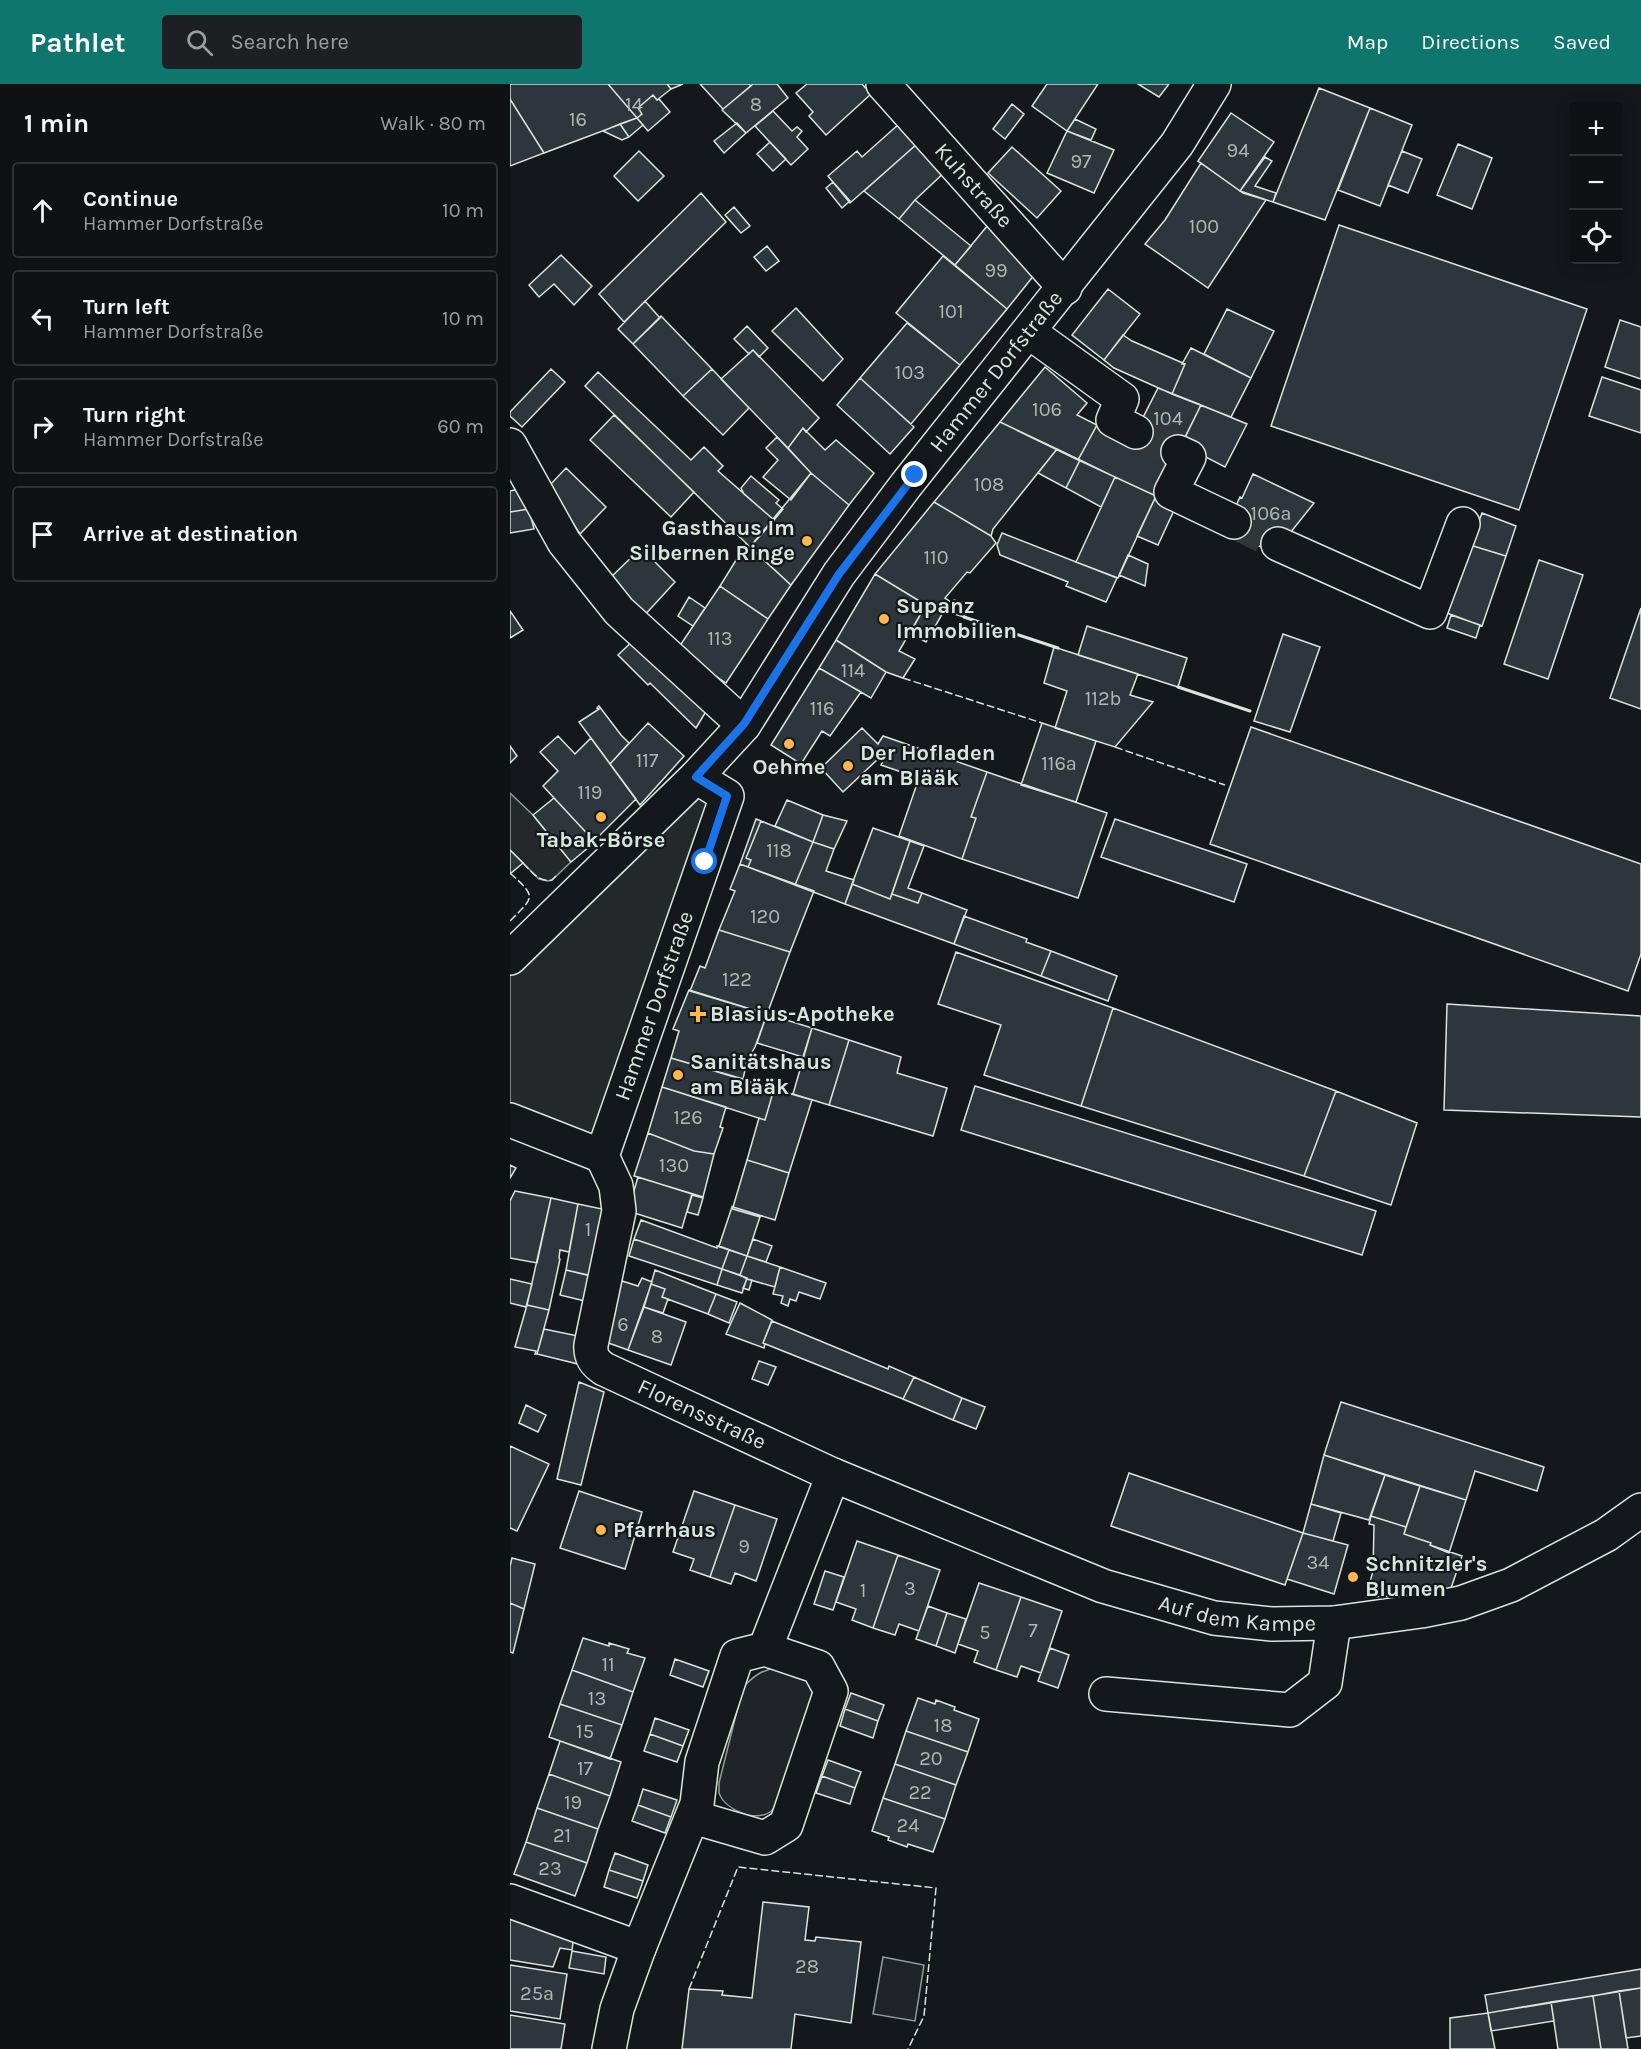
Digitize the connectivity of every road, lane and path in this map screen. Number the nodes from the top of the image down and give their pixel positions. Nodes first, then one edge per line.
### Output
1 (883, 84) edge
2 (1214, 84) edge
3 (1065, 288) junction
4 (1029, 332) junction
5 (1136, 432) tunnel mouth
6 (510, 445) edge
7 (1178, 452) dead end
8 (1234, 522) tunnel mouth
9 (1463, 524) dead end
10 (1278, 544) tunnel mouth
11 (744, 724) junction
12 (696, 777) junction
13 (510, 958) edge
14 (510, 1120) edge
15 (602, 1156) junction
16 (833, 1475) junction
17 (1641, 1510) edge
18 (1334, 1623) junction
19 (765, 1649) junction
20 (1106, 1694) dead end
21 (693, 1817) junction
22 (510, 1901) edge
23 (639, 1948) junction
24 (609, 2049) edge

1 - 3 street, Kuhstraße
2 - 3 street, Hammer Dorfstraße
3 - 4 street, Hammer Dorfstraße
4 - 5 street
4 - 11 street, Hammer Dorfstraße
6 - 11 street
7 - 8 street
9 - 10 street
11 - 12 street, Hammer Dorfstraße
12 - 13 street, Hammer Dorfstraße
12 - 15 street, Hammer Dorfstraße
14 - 15 street
15 - 16 street, Florensstraße
16 - 18 street, Auf dem Kampe
16 - 19 street
17 - 18 street, Auf dem Kampe
18 - 20 street
19 - 21 street
19 - 21 street
21 - 23 street
22 - 23 street
23 - 24 street

